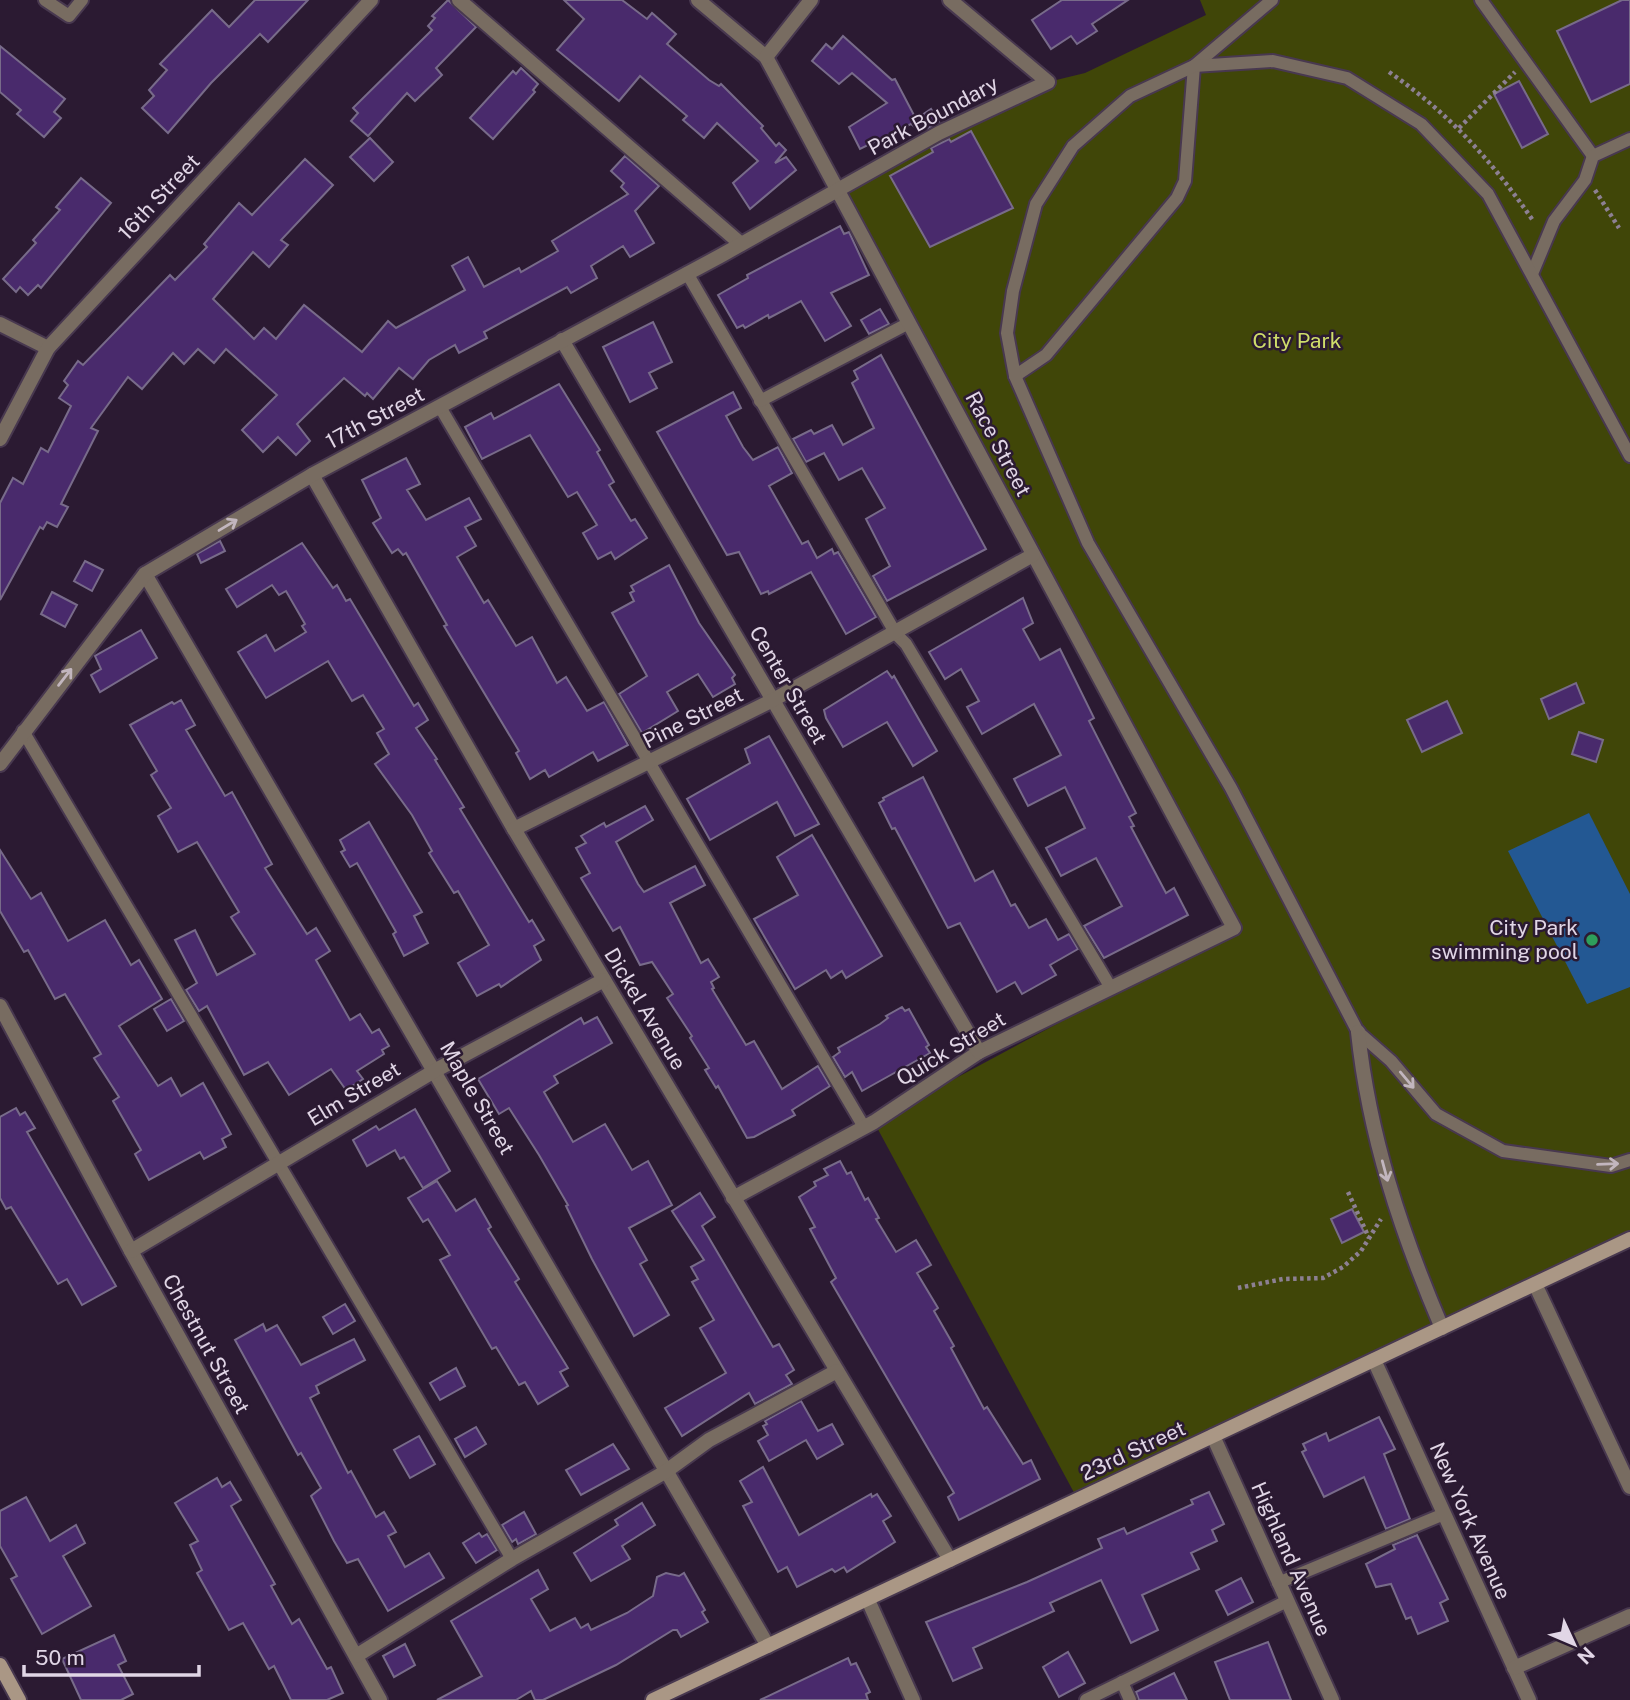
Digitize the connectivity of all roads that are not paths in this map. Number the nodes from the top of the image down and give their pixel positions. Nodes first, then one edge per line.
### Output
1 (45, 0) edge
2 (82, 0) edge
3 (370, 0) edge
4 (459, 0) edge
5 (698, 0) edge
6 (811, 0) edge
7 (950, 0) edge
8 (1272, 0) edge
9 (1482, 0) edge
10 (766, 57) junction
11 (1194, 66) junction
12 (1630, 139) edge
13 (1593, 156) junction
14 (838, 191) junction
15 (741, 244) junction
16 (687, 273) junction
17 (1532, 274) junction
18 (909, 323) junction
19 (0, 324) edge
20 (562, 340) junction
21 (48, 348) junction
22 (1015, 376) junction
23 (760, 401) junction
24 (440, 407) junction
25 (0, 439) edge
26 (1630, 456) edge
27 (312, 475) junction
28 (1033, 555) junction
29 (145, 574) junction
30 (896, 634) junction
31 (773, 700) junction
32 (23, 731) junction
33 (651, 763) junction
34 (0, 764) edge
35 (514, 829) junction
36 (1234, 928) joint
37 (604, 980) junction
38 (1111, 988) junction
39 (0, 1006) edge
40 (1359, 1032) junction
41 (979, 1052) junction
42 (436, 1070) junction
43 (864, 1127) junction
44 (1630, 1160) edge
45 (279, 1164) junction
46 (733, 1198) junction
47 (1630, 1239) edge
48 (131, 1251) junction
49 (1535, 1284) junction
50 (1442, 1328) junction
51 (1374, 1360) junction
52 (837, 1371) junction
53 (1213, 1436) junction
54 (666, 1472) junction
55 (1630, 1487) edge
56 (1444, 1514) junction
57 (512, 1559) junction
58 (950, 1560) junction
59 (1278, 1583) junction
60 (868, 1600) junction
61 (1287, 1601) junction
62 (1630, 1616) edge
63 (768, 1646) junction
64 (356, 1656) junction
65 (0, 1665) edge
66 (1514, 1668) junction
67 (1122, 1682) junction
68 (19, 1700) edge
69 (380, 1700) edge
70 (653, 1700) edge
71 (913, 1700) edge
72 (1086, 1700) edge
73 (1130, 1700) edge
74 (1332, 1700) edge
75 (1529, 1700) edge

1 - 2 lane
3 - 21 street, 16th Street
4 - 15 street
5 - 10 street, Race Street
6 - 10 street
7 - 14 street, Park Boundary
8 - 11 lane
9 - 13 lane
10 - 14 street, Race Street
11 - 17 lane
11 - 22 lane
11 - 22 lane
12 - 13 lane
13 - 17 lane
14 - 15 street, 17th Street
14 - 18 street, Race Street
15 - 16 street, 17th Street
16 - 20 street, 17th Street
16 - 23 lane
17 - 26 lane
18 - 23 lane
18 - 28 street, Race Street
19 - 21 street
20 - 24 street, 17th Street
20 - 31 street, Center Street
21 - 25 street, 16th Street
22 - 40 lane
23 - 30 lane
24 - 27 street, 17th Street
24 - 33 lane
29 -> 27 street, 17th Street
27 - 35 street, Dickel Avenue
28 - 30 street, Pine Street
28 - 36 street, Race Street
32 -> 29 street, 17th Street
29 - 42 street, Maple Street
30 - 31 street, Pine Street
30 - 38 lane
31 - 33 street, Pine Street
31 - 41 street, Center Street
32 - 34 street, 17th Street
32 - 45 lane
33 - 35 street, Pine Street
33 - 43 lane
35 - 37 street, Dickel Avenue
36 - 38 street, Quick Street
37 - 42 street, Elm Street
37 - 46 street, Dickel Avenue
38 - 41 street, Quick Street
39 - 48 street, Chestnut Street
40 -> 44 lane
40 -> 50 street
41 - 43 street, Quick Street
42 - 45 street, Elm Street
42 - 54 street, Maple Street
43 - 46 street, Quick Street
45 - 48 street, Elm Street
45 - 57 lane
46 - 52 street, Dickel Avenue
47 - 49 street, 23rd Street
48 - 64 street, Chestnut Street
49 - 50 street, 23rd Street
49 - 55 street
50 - 51 street, 23rd Street
51 - 53 street, 23rd Street
51 - 56 street, New York Avenue
52 - 54 street
52 - 58 street, Dickel Avenue
53 - 58 street, 23rd Street
53 - 59 street, Highland Avenue
54 - 57 street
54 - 63 street, Maple Street
56 - 59 lane
56 - 66 street, New York Avenue
57 - 64 street
58 - 60 street, 23rd Street
59 - 61 street, Highland Avenue
60 - 63 street, 23rd Street
60 - 71 street
61 - 67 lane
61 - 74 street, Highland Avenue
62 - 66 street
63 - 70 street, 23rd Street
64 - 69 street, Chestnut Street
65 - 68 street
66 - 75 street, New York Avenue
67 - 72 lane
67 - 73 lane

